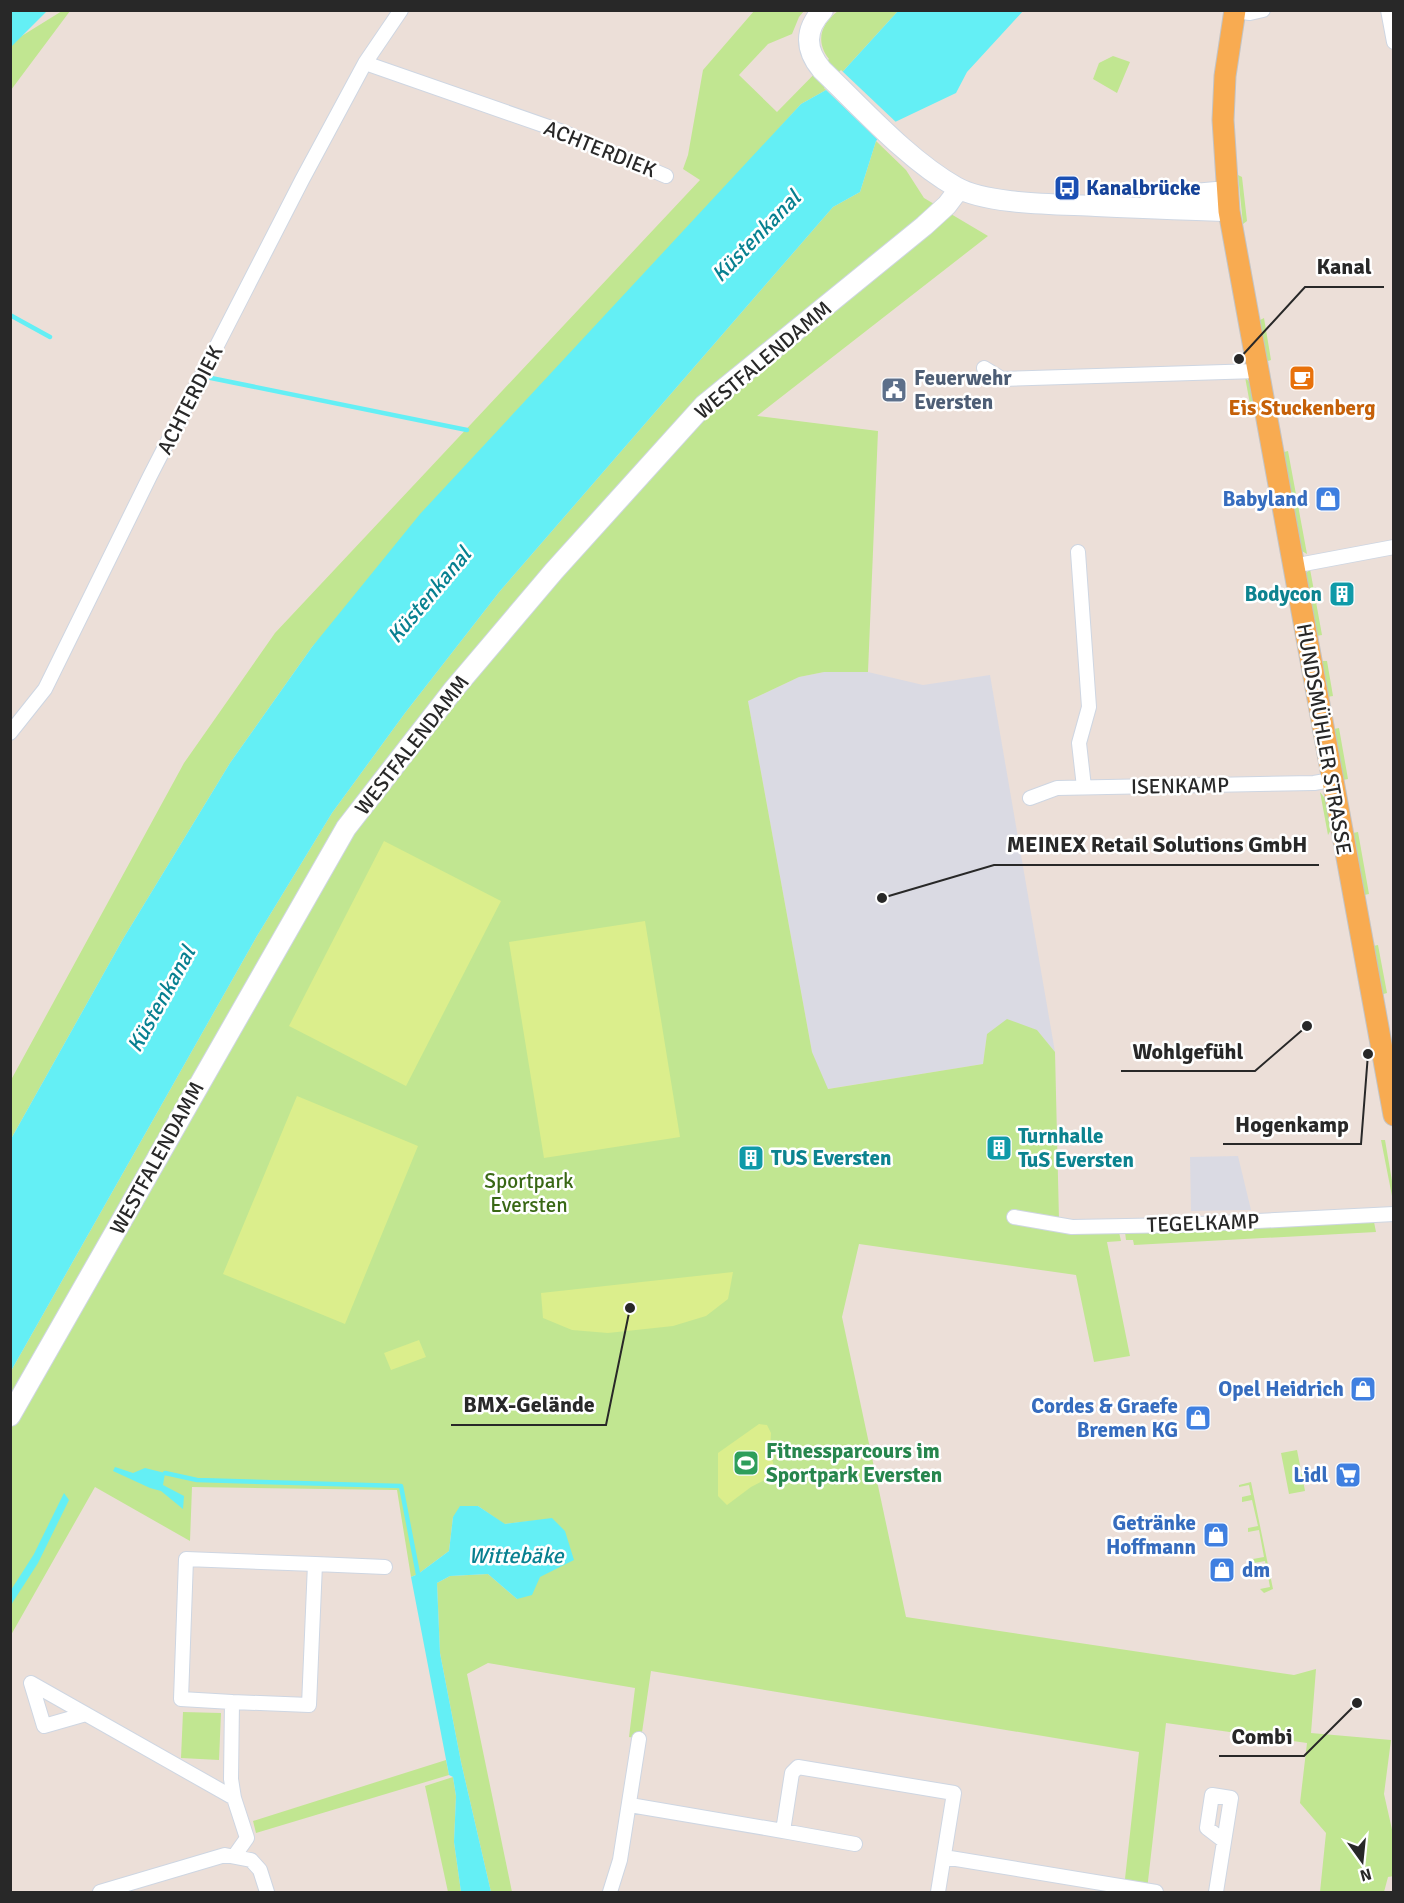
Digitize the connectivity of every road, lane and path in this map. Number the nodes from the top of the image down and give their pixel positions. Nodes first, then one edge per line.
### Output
1 (401, 10) edge
2 (823, 10) edge
3 (1263, 10) edge
4 (1388, 10) edge
5 (1234, 11) edge
6 (1394, 42) edge
7 (365, 63) junction
8 (666, 176) dead end
9 (959, 189) junction
10 (1228, 201) junction
11 (984, 368) dead end
12 (1257, 371) junction
13 (1394, 547) edge
14 (1078, 552) dead end
15 (1293, 566) junction
16 (10, 733) edge
17 (1331, 780) junction
18 (1084, 787) junction
19 (1030, 798) dead end
20 (1394, 1115) edge
21 (1394, 1214) edge
22 (1014, 1217) dead end
23 (10, 1416) edge
24 (315, 1564) junction
25 (386, 1567) dead end
26 (232, 1702) junction
27 (86, 1714) dead end
28 (639, 1739) dead end
29 (234, 1798) junction
30 (630, 1805) junction
31 (783, 1831) junction
32 (1224, 1841) dead end
33 (855, 1844) dead end
34 (235, 1855) junction
35 (944, 1857) junction
36 (1151, 1892) edge
37 (100, 1893) edge
38 (267, 1893) edge
39 (610, 1893) edge
40 (938, 1893) edge
41 (1216, 1893) edge

1 - 7 street, ACHTERDIEK
2 - 9 street
3 - 5 street
4 - 6 street
5 - 10 main road, HUNDSMÜHLER STRASSE
7 - 8 street, ACHTERDIEK
7 - 16 street, ACHTERDIEK
9 - 10 street
9 - 23 street, WESTFALENDAMM
10 - 12 main road, HUNDSMÜHLER STRASSE
11 - 12 street
12 - 15 main road, HUNDSMÜHLER STRASSE
13 - 15 street
14 - 18 street
15 - 17 main road, HUNDSMÜHLER STRASSE
17 - 18 street, ISENKAMP
17 - 20 main road, HUNDSMÜHLER STRASSE
18 - 19 street, ISENKAMP
21 - 22 street, TEGELKAMP
24 - 25 street
24 - 26 street
24 - 26 street
26 - 29 street
27 - 29 street
28 - 30 street
29 - 34 street
30 - 31 street
30 - 39 street
31 - 33 street
31 - 35 street
32 - 41 street
34 - 37 street
34 - 38 street
35 - 36 street
35 - 40 street

